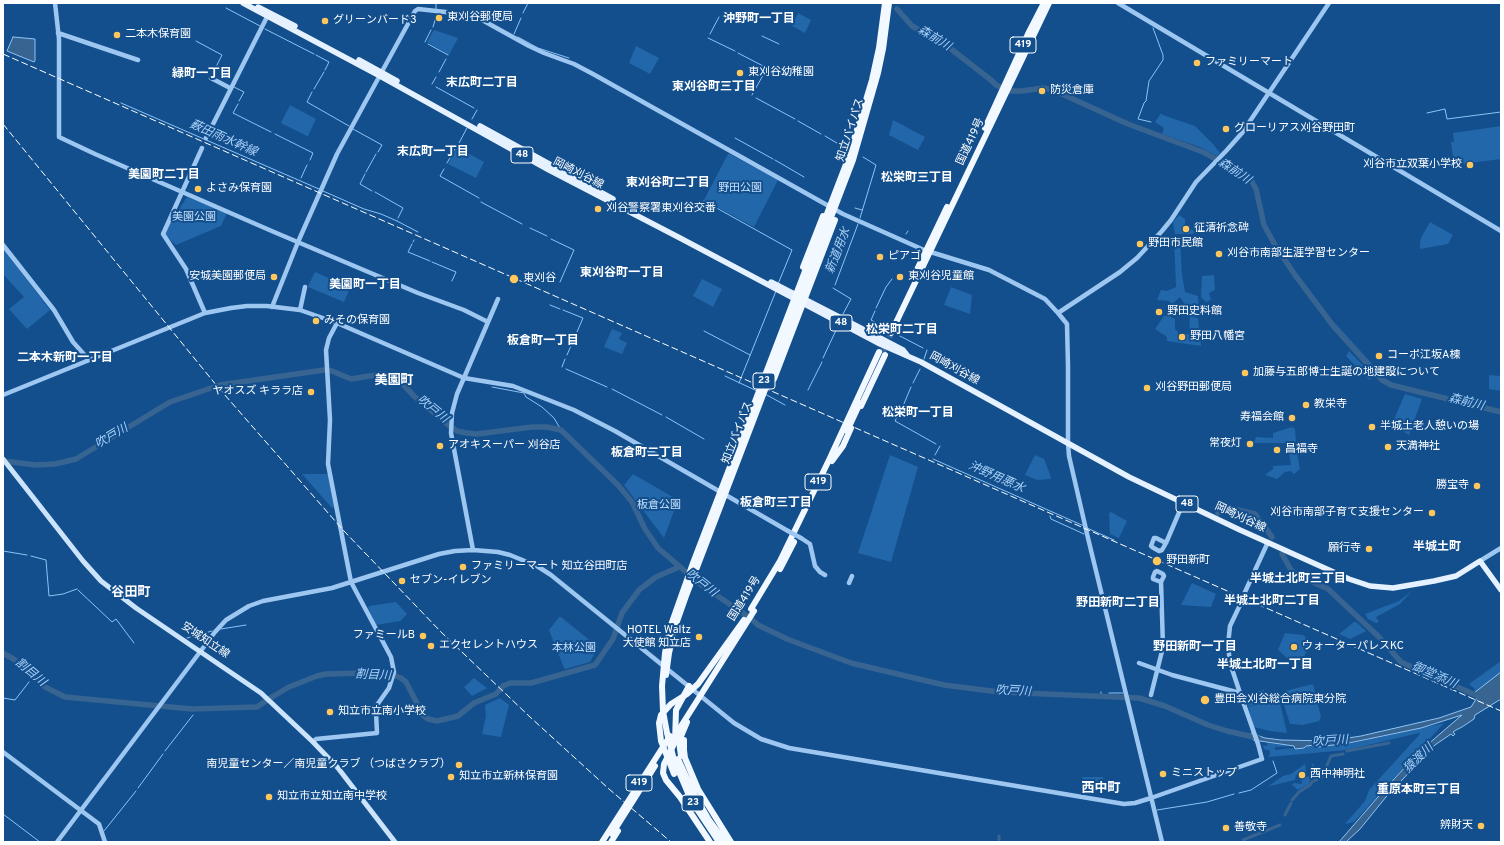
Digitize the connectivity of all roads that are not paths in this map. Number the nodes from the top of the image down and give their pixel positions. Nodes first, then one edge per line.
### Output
1 (54, 3) edge
2 (243, 3) edge
3 (251, 3) edge
4 (418, 3) edge
5 (885, 3) edge
6 (889, 3) edge
7 (1044, 3) edge
8 (1049, 3) edge
9 (1118, 3) edge
10 (1329, 3) edge
11 (418, 9) junction
12 (269, 14) junction
13 (58, 33) junction
14 (138, 60) dead end
15 (381, 74) junction
16 (211, 78) dead end
17 (230, 88) junction
18 (1004, 89) junction
19 (1269, 93) junction
20 (206, 138) dead end
21 (202, 148) dead end
22 (851, 159) junction
23 (183, 191) junction
24 (1501, 232) edge
25 (298, 242) junction
26 (3, 245) edge
27 (928, 252) junction
28 (305, 287) dead end
29 (793, 295) junction
30 (498, 299) dead end
31 (804, 301) junction
32 (272, 307) junction
33 (300, 310) junction
34 (205, 313) junction
35 (1058, 313) junction
36 (488, 322) junction
37 (336, 323) junction
38 (889, 332) tunnel mouth
39 (880, 353) tunnel mouth
40 (89, 360) junction
41 (464, 378) junction
42 (3, 395) edge
43 (746, 434) junction
44 (1068, 444) junction
45 (3, 460) edge
46 (1184, 502) junction
47 (1268, 542) junction
48 (1166, 543) dead end
49 (1501, 548) edge
50 (473, 550) junction
51 (1480, 561) junction
52 (825, 575) dead end
53 (852, 576) dead end
54 (351, 582) junction
55 (1161, 582) dead end
56 (849, 583) dead end
57 (1501, 590) edge
58 (1245, 592) tunnel mouth
59 (1240, 605) tunnel mouth
60 (752, 610) junction
61 (744, 620) junction
62 (736, 640) junction
63 (201, 651) junction
64 (1139, 663) dead end
65 (1158, 670) junction
66 (690, 686) junction
67 (1240, 693) junction
68 (1151, 695) dead end
69 (670, 739) junction
70 (684, 740) dead end
71 (313, 742) junction
72 (3, 752) edge
73 (636, 798) junction
74 (1151, 798) junction
75 (80, 810) junction
76 (611, 832) junction
77 (57, 842) edge
78 (104, 842) edge
79 (394, 842) edge
80 (602, 842) edge
81 (606, 842) edge
82 (611, 842) edge
83 (710, 842) edge
84 (715, 842) edge
85 (720, 842) edge
86 (725, 842) edge
87 (730, 842) edge
88 (1162, 842) edge

1 - 13 street
2 - 12 main road, 岡崎刈谷線 / 48
3 - 12 main road, 岡崎刈谷線 / 48
4 - 11 street
5 - 22 highway, 知立バイパス / 23, bridge
6 - 22 highway, 知立バイパス / 23, bridge
7 - 18 highway, 国道419号 / 419
8 - 18 highway, 国道419号 / 419
9 - 19 street
10 - 19 street
11 - 15 street
11 - 27 street
12 - 15 main road, 岡崎刈谷線 / 48
12 - 17 street
13 - 14 street
13 - 23 street
15 - 25 street
15 - 29 main road, 岡崎刈谷線 / 48
16 - 17 street
17 - 20 street
18 - 27 highway, 国道419号 / 419
18 - 27 highway, 国道419号 / 419
19 - 24 street
19 - 35 street
21 - 23 street
22 - 29 highway, bridge
22 - 31 highway, bridge
22 - 43 highway, 知立バイパス / 23, bridge
23 - 25 street
23 - 34 street
25 - 32 street
25 - 36 street
26 - 40 street
27 - 35 street
27 - 38 highway, 国道419号 / 419
28 - 33 street
29 - 31 main road, 岡崎刈谷線 / 48
29 - 43 highway, bridge
30 - 36 street
31 - 43 highway, bridge
31 - 44 main road, 岡崎刈谷線 / 48
32 - 33 street
32 - 34 street
33 - 37 street
34 - 40 street
35 - 44 street
36 - 41 street
37 - 41 street
37 - 54 street
39 - 60 highway, 国道419号 / 419
40 - 42 street
41 - 50 street
41 - 52 street, bridge
43 - 85 highway, 知立バイパス / 23, bridge
43 - 86 highway, 知立バイパス / 23, bridge
44 - 46 main road, 岡崎刈谷線 / 48
44 - 74 street
45 - 63 main road, 安城知立線
46 - 47 main road, 岡崎刈谷線 / 48
46 - 48 street
47 - 51 main road, 岡崎刈谷線 / 48
47 - 58 street
49 - 51 street
50 - 54 street
50 - 66 street
51 - 57 main road
53 - 56 street
54 - 63 street
54 - 71 street
55 - 65 street
59 - 67 street
60 - 61 highway, 国道419号 / 419
60 - 62 highway, 国道419号 / 419, bridge
61 - 69 highway, 国道419号 / 419, bridge
61 - 84 highway, bridge
62 - 69 highway, 国道419号 / 419, bridge
62 - 87 highway, bridge
63 - 71 main road, 安城知立線
63 - 75 street
64 - 65 street
65 - 67 street
65 - 68 street
66 - 74 street
66 - 83 highway
67 - 74 street
69 - 73 highway, 国道419号 / 419
69 - 76 highway, 国道419号 / 419
70 - 87 highway
71 - 79 main road, 安城知立線
72 - 75 street
73 - 76 highway, 国道419号 / 419
73 - 82 highway, 国道419号 / 419
74 - 88 street
75 - 77 street
75 - 78 street
76 - 80 highway, 国道419号 / 419
76 - 81 highway, 419

